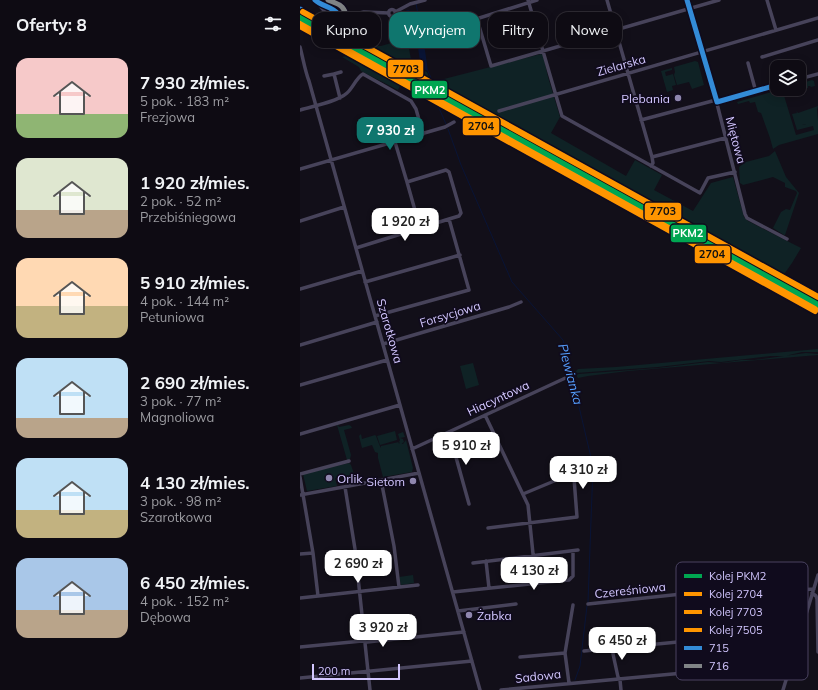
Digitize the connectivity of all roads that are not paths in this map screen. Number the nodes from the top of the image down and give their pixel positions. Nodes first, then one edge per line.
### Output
1 (315, 0) edge
2 (425, 0) edge
3 (537, 0) edge
4 (607, 0) edge
5 (687, 0) edge
6 (719, 0) edge
7 (767, 0) edge
8 (529, 1) edge
9 (319, 4) junction
10 (690, 8) junction
11 (332, 9) junction
12 (325, 12) edge
13 (328, 12) edge
14 (337, 12) edge
15 (390, 12) edge
16 (395, 12) joint
17 (610, 12) edge
18 (381, 13) edge
19 (389, 13) edge
20 (480, 17) edge
21 (818, 18) edge
22 (622, 28) edge
23 (480, 29) edge
24 (776, 30) junction
25 (818, 40) edge
26 (300, 47) edge
27 (556, 48) edge
28 (620, 48) edge
29 (543, 52) junction
30 (702, 52) junction
31 (762, 57) dead end
32 (748, 63) dead end
33 (341, 72) dead end
34 (628, 73) junction
35 (334, 74) junction
36 (818, 74) edge
37 (324, 76) dead end
38 (806, 77) edge
39 (770, 87) edge
40 (756, 92) junction
41 (556, 94) junction
42 (340, 98) junction
43 (716, 101) junction
44 (316, 105) junction
45 (300, 110) edge
46 (499, 110) dead end
47 (641, 120) junction
48 (454, 122) dead end
49 (423, 134) junction
50 (725, 138) junction
51 (395, 142) junction
52 (652, 157) junction
53 (331, 160) junction
54 (651, 166) junction
55 (300, 169) edge
56 (735, 172) junction
57 (407, 182) junction
58 (344, 207) junction
59 (449, 220) junction
60 (300, 221) edge
61 (420, 228) junction
62 (787, 239) dead end
63 (356, 248) junction
64 (460, 255) junction
65 (362, 271) junction
66 (366, 282) junction
67 (300, 289) edge
68 (521, 302) dead end
69 (375, 316) junction
70 (377, 322) junction
71 (383, 344) junction
72 (300, 345) edge
73 (387, 360) junction
74 (572, 375) dead end
75 (300, 385) edge
76 (400, 405) junction
77 (485, 415) junction
78 (449, 432) junction
79 (300, 434) edge
80 (412, 449) junction
81 (349, 462) dead end
82 (419, 473) junction
83 (300, 475) edge
84 (380, 480) junction
85 (345, 487) junction
86 (523, 494) junction
87 (302, 495) edge
88 (469, 504) dead end
89 (530, 523) junction
90 (488, 528) dead end
91 (578, 550) dead end
92 (573, 551) junction
93 (313, 552) junction
94 (300, 554) edge
95 (533, 556) junction
96 (486, 561) junction
97 (472, 562) dead end
98 (818, 575) edge
99 (536, 583) junction
100 (418, 585) dead end
101 (399, 587) junction
102 (489, 588) junction
103 (360, 591) junction
104 (808, 591) edge
105 (813, 591) junction
106 (452, 592) junction
107 (676, 595) edge
108 (318, 596) junction
109 (300, 598) edge
110 (516, 604) dead end
111 (588, 604) dead end
112 (573, 605) dead end
113 (808, 609) edge
114 (458, 611) junction
115 (464, 632) junction
116 (612, 632) dead end
117 (365, 642) junction
118 (676, 642) edge
119 (300, 647) edge
120 (613, 648) junction
121 (584, 651) dead end
122 (818, 652) edge
123 (565, 653) junction
124 (520, 657) dead end
125 (472, 661) junction
126 (368, 672) junction
127 (676, 674) edge
128 (300, 678) edge
129 (619, 679) junction
130 (786, 680) edge
131 (569, 683) junction
132 (370, 690) edge
133 (480, 690) edge
134 (500, 690) edge
135 (621, 690) edge
136 (783, 690) edge

1 - 9 street
2 - 16 street
3 - 8 street
4 - 17 street
5 - 10 street, Miętowa
6 - 10 street
7 - 24 street
8 - 20 street
8 - 29 street
9 - 11 street
9 - 12 street
10 - 22 street
10 - 30 street, Miętowa
11 - 13 street
11 - 14 street
15 - 16 street
18 - 19 street
21 - 24 street, Zielarska
23 - 29 street
24 - 30 street, Zielarska
25 - 31 street
26 - 44 street, Szarotkowa
27 - 29 street
28 - 34 street
29 - 41 street
30 - 34 street, Zielarska
30 - 43 street, Miętowa
32 - 40 street
33 - 35 street
34 - 41 street, Zielarska
34 - 47 street
35 - 37 street
35 - 42 street
36 - 38 street
39 - 40 street
40 - 43 street
41 - 46 street, Zielarska
41 - 54 street
42 - 44 street
42 - 49 street
43 - 47 street
43 - 50 street, Miętowa
44 - 45 street
44 - 53 street, Szarotkowa
47 - 52 street
48 - 49 street
49 - 51 street
50 - 52 street
50 - 56 street, Miętowa
51 - 53 street
51 - 57 street
52 - 54 street
53 - 55 street
53 - 58 street, Szarotkowa
54 - 56 street
56 - 62 street, Miętowa
57 - 59 street
57 - 61 street
58 - 60 street
58 - 63 street, Szarotkowa
59 - 61 street
59 - 64 street
61 - 63 street
63 - 65 street, Szarotkowa
64 - 66 street
64 - 69 street
65 - 66 street, Szarotkowa
65 - 67 street
66 - 69 street, Szarotkowa
68 - 71 street, Forsycjowa
69 - 70 street, Szarotkowa
70 - 71 street, Szarotkowa
70 - 72 street
71 - 73 street, Szarotkowa
73 - 75 street
73 - 76 street, Szarotkowa
74 - 77 street, Hiacyntowa
76 - 79 street
76 - 80 street, Szarotkowa
77 - 78 street, Hiacyntowa
77 - 86 street
78 - 80 street, Hiacyntowa
78 - 88 street
80 - 82 street, Szarotkowa
81 - 83 street
82 - 84 street
82 - 106 street, Szarotkowa
83 - 87 street
84 - 85 street
84 - 101 street
85 - 87 street
85 - 103 street
86 - 89 street
86 - 89 street
87 - 93 street
89 - 90 street
89 - 95 street
91 - 92 street
92 - 95 street
92 - 99 street
93 - 94 street
93 - 108 street
95 - 96 street
95 - 99 street
96 - 97 street
96 - 102 street
98 - 105 street
99 - 102 street
100 - 101 street
101 - 103 street
102 - 106 street
103 - 108 street
103 - 117 street
104 - 105 street, Czereśniowa
105 - 113 street
105 - 122 street
106 - 114 street, Szarotkowa
107 - 111 street, Czereśniowa
108 - 109 street
110 - 114 street
112 - 123 street
114 - 115 street, Szarotkowa
115 - 117 street
115 - 125 street, Szarotkowa
116 - 120 street
117 - 119 street
117 - 126 street
118 - 120 street
120 - 121 street
120 - 129 street
123 - 124 street
123 - 131 street
125 - 126 street
125 - 133 street, Szarotkowa
126 - 128 street
126 - 132 street
127 - 129 street, Sadowa
129 - 131 street, Sadowa
129 - 135 street
130 - 136 street
131 - 134 street, Sadowa

